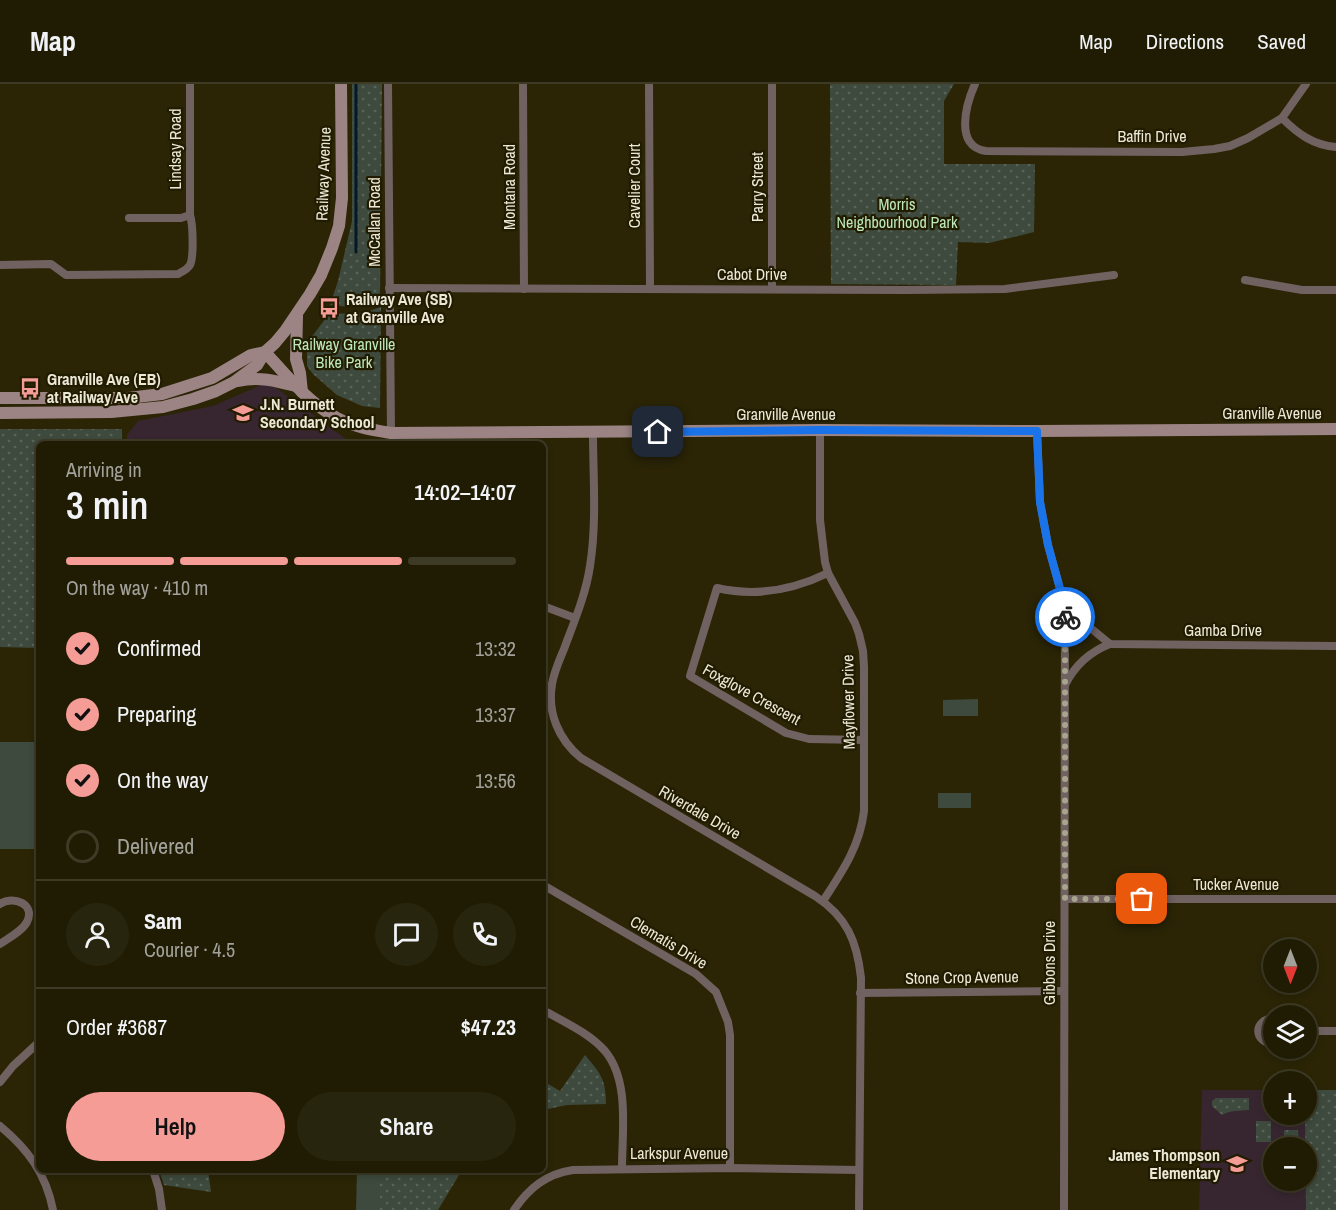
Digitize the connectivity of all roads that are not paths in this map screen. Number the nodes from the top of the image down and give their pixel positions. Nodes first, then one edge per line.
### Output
1 (190, 84) edge
2 (341, 84) edge
3 (388, 84) edge
4 (523, 84) edge
5 (649, 84) edge
6 (772, 84) edge
7 (975, 84) edge
8 (1306, 84) edge
9 (1282, 118) junction
10 (1336, 147) edge
11 (190, 215) junction
12 (129, 218) dead end
13 (0, 266) edge
14 (1114, 275) dead end
15 (1245, 280) dead end
16 (389, 288) junction
17 (524, 289) junction
18 (650, 289) junction
19 (772, 289) junction
20 (1336, 290) edge
21 (297, 316) junction
22 (265, 351) junction
23 (234, 382) junction
24 (299, 389) junction
25 (0, 398) edge
26 (0, 413) edge
27 (1336, 429) edge
28 (820, 430) junction
29 (1037, 431) junction
30 (593, 432) junction
31 (391, 433) junction
32 (828, 573) junction
33 (546, 607) edge
34 (1065, 607) junction
35 (575, 618) junction
36 (1110, 644) junction
37 (1336, 646) edge
38 (1064, 688) junction
39 (547, 707) edge
40 (864, 740) junction
41 (546, 887) edge
42 (1065, 899) junction
43 (1336, 899) edge
44 (823, 901) junction
45 (0, 904) edge
46 (0, 944) edge
47 (1064, 991) junction
48 (860, 993) junction
49 (546, 1012) edge
50 (1263, 1020) edge
51 (1317, 1031) edge
52 (1336, 1031) edge
53 (1263, 1042) edge
54 (36, 1045) edge
55 (0, 1082) edge
56 (0, 1126) edge
57 (36, 1163) edge
58 (622, 1168) junction
59 (730, 1168) junction
60 (859, 1170) junction
61 (43, 1173) edge
62 (154, 1173) edge
63 (53, 1210) edge
64 (162, 1210) edge
65 (514, 1210) edge
66 (859, 1210) edge
67 (1064, 1210) edge

1 - 11 street, Lindsay Road
2 - 21 street, Railway Avenue
3 - 16 street, McCallan Road
4 - 17 street, Montana Road
5 - 18 street, Cavelier Court
6 - 19 street, Parry Street
7 - 9 street, Baffin Drive
8 - 9 street, Baffin Drive
9 - 10 street
11 - 12 street
11 - 13 street, Lindsay Road
14 - 19 street, Cabot Drive
15 - 20 street
16 - 17 street, Cabot Drive
16 - 31 street, McCallan Road
17 - 18 street, Cabot Drive
18 - 19 street, Cabot Drive
21 - 22 street, Railway Avenue
21 - 24 street
22 - 23 street
22 - 24 street, Granville Avenue
22 - 25 street
23 - 24 street
23 - 26 street
24 - 31 street, Granville Avenue
27 - 29 street, Granville Avenue
28 - 29 street, Granville Avenue
28 - 30 street, Granville Avenue
28 - 32 street, Mayflower Drive
29 - 34 street, Gibbons Drive
30 - 31 street, Granville Avenue
30 - 35 street, Riverdale Drive
32 - 40 street, Mayflower Drive
32 - 40 street, Foxglove Crescent
33 - 35 street
34 - 36 street
34 - 38 street, Gibbons Drive
35 - 39 street, Riverdale Drive
36 - 37 street, Gamba Drive
36 - 38 street, Gamba Drive
38 - 42 street, Gibbons Drive
39 - 44 street, Riverdale Drive
40 - 44 street, Mayflower Drive
41 - 59 street, Clematis Drive
42 - 43 street, Tucker Avenue
42 - 47 street, Gibbons Drive
44 - 48 street, Riverdale Drive
45 - 46 street
47 - 48 street, Stone Crop Avenue
47 - 67 street, Gibbons Drive
48 - 60 street, Riverdale Drive
49 - 58 street
50 - 53 street
51 - 52 street
54 - 55 street
56 - 57 street
58 - 59 street, Larkspur Avenue
58 - 65 street, Larkspur Avenue
59 - 60 street, Larkspur Avenue
60 - 66 street, Riverdale Drive
61 - 63 street
62 - 64 street

